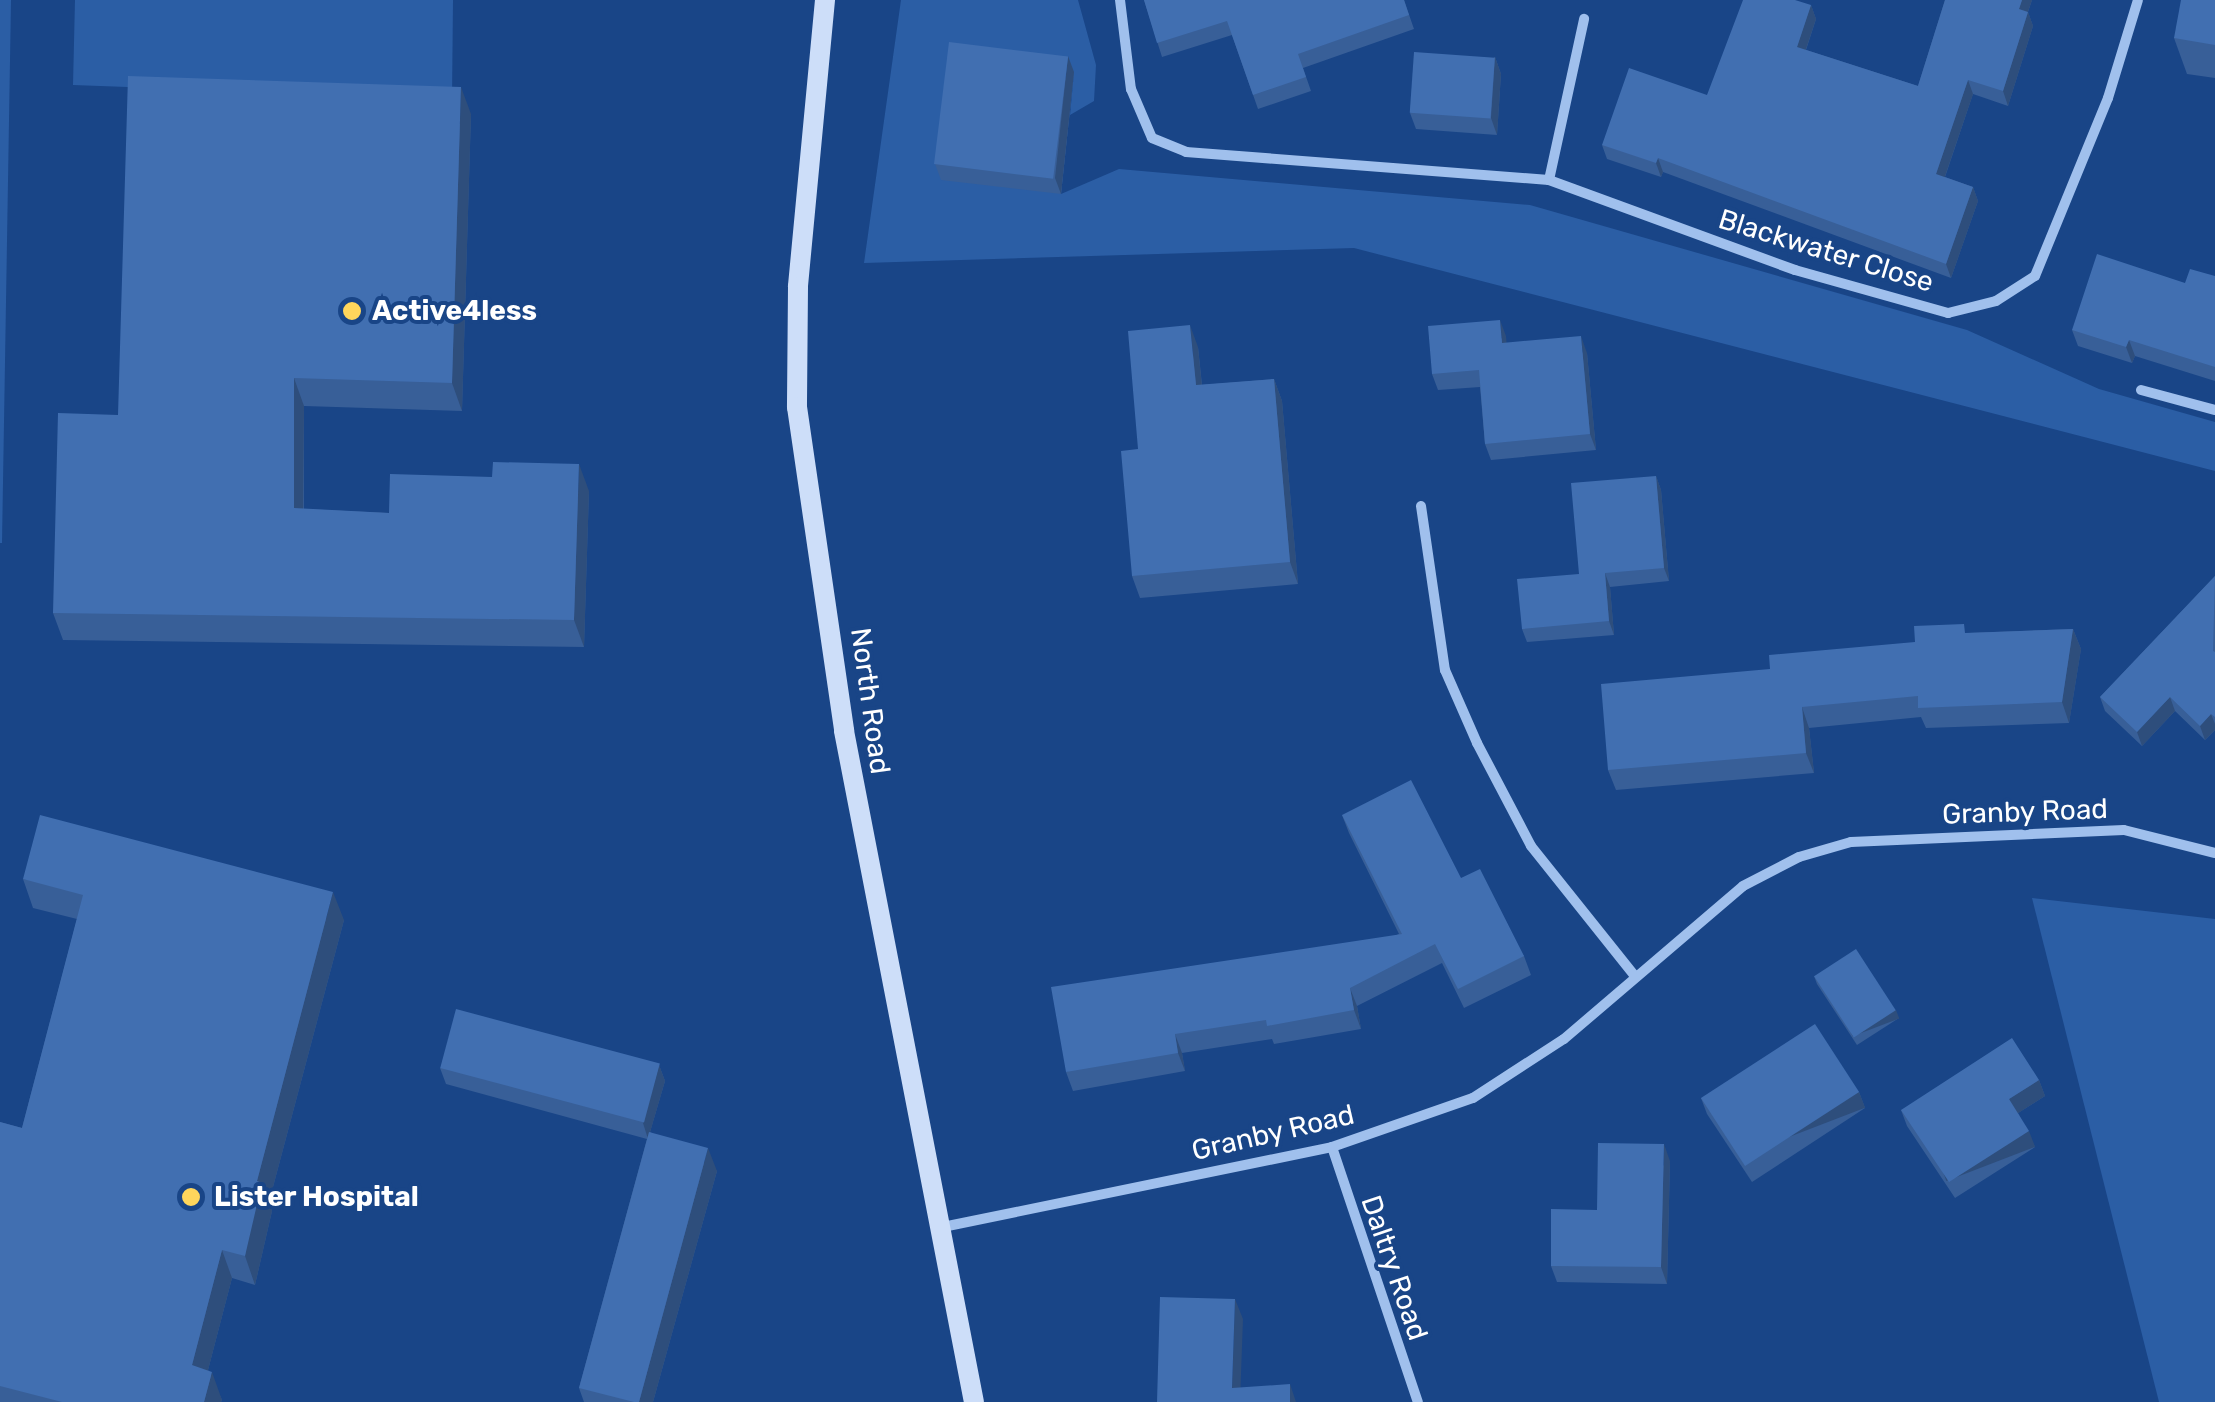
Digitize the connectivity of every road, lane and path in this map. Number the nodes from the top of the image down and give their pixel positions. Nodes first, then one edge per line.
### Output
1 (825, 0) edge
2 (1120, 0) edge
3 (2138, 0) edge
4 (1584, 19) dead end
5 (1549, 180) junction
6 (2141, 390) dead end
7 (2215, 410) edge
8 (1421, 506) dead end
9 (2215, 853) edge
10 (1634, 974) junction
11 (1332, 1147) junction
12 (938, 1228) junction
13 (974, 1402) edge
14 (1418, 1402) edge

1 - 12 main road, North Road
2 - 5 street, Blackwater Close
3 - 5 street, Blackwater Close
4 - 5 street
6 - 7 street
8 - 10 street
9 - 10 street, Granby Road
10 - 11 street, Granby Road
11 - 12 street, Granby Road
11 - 14 street, Daltry Road
12 - 13 main road, North Road

